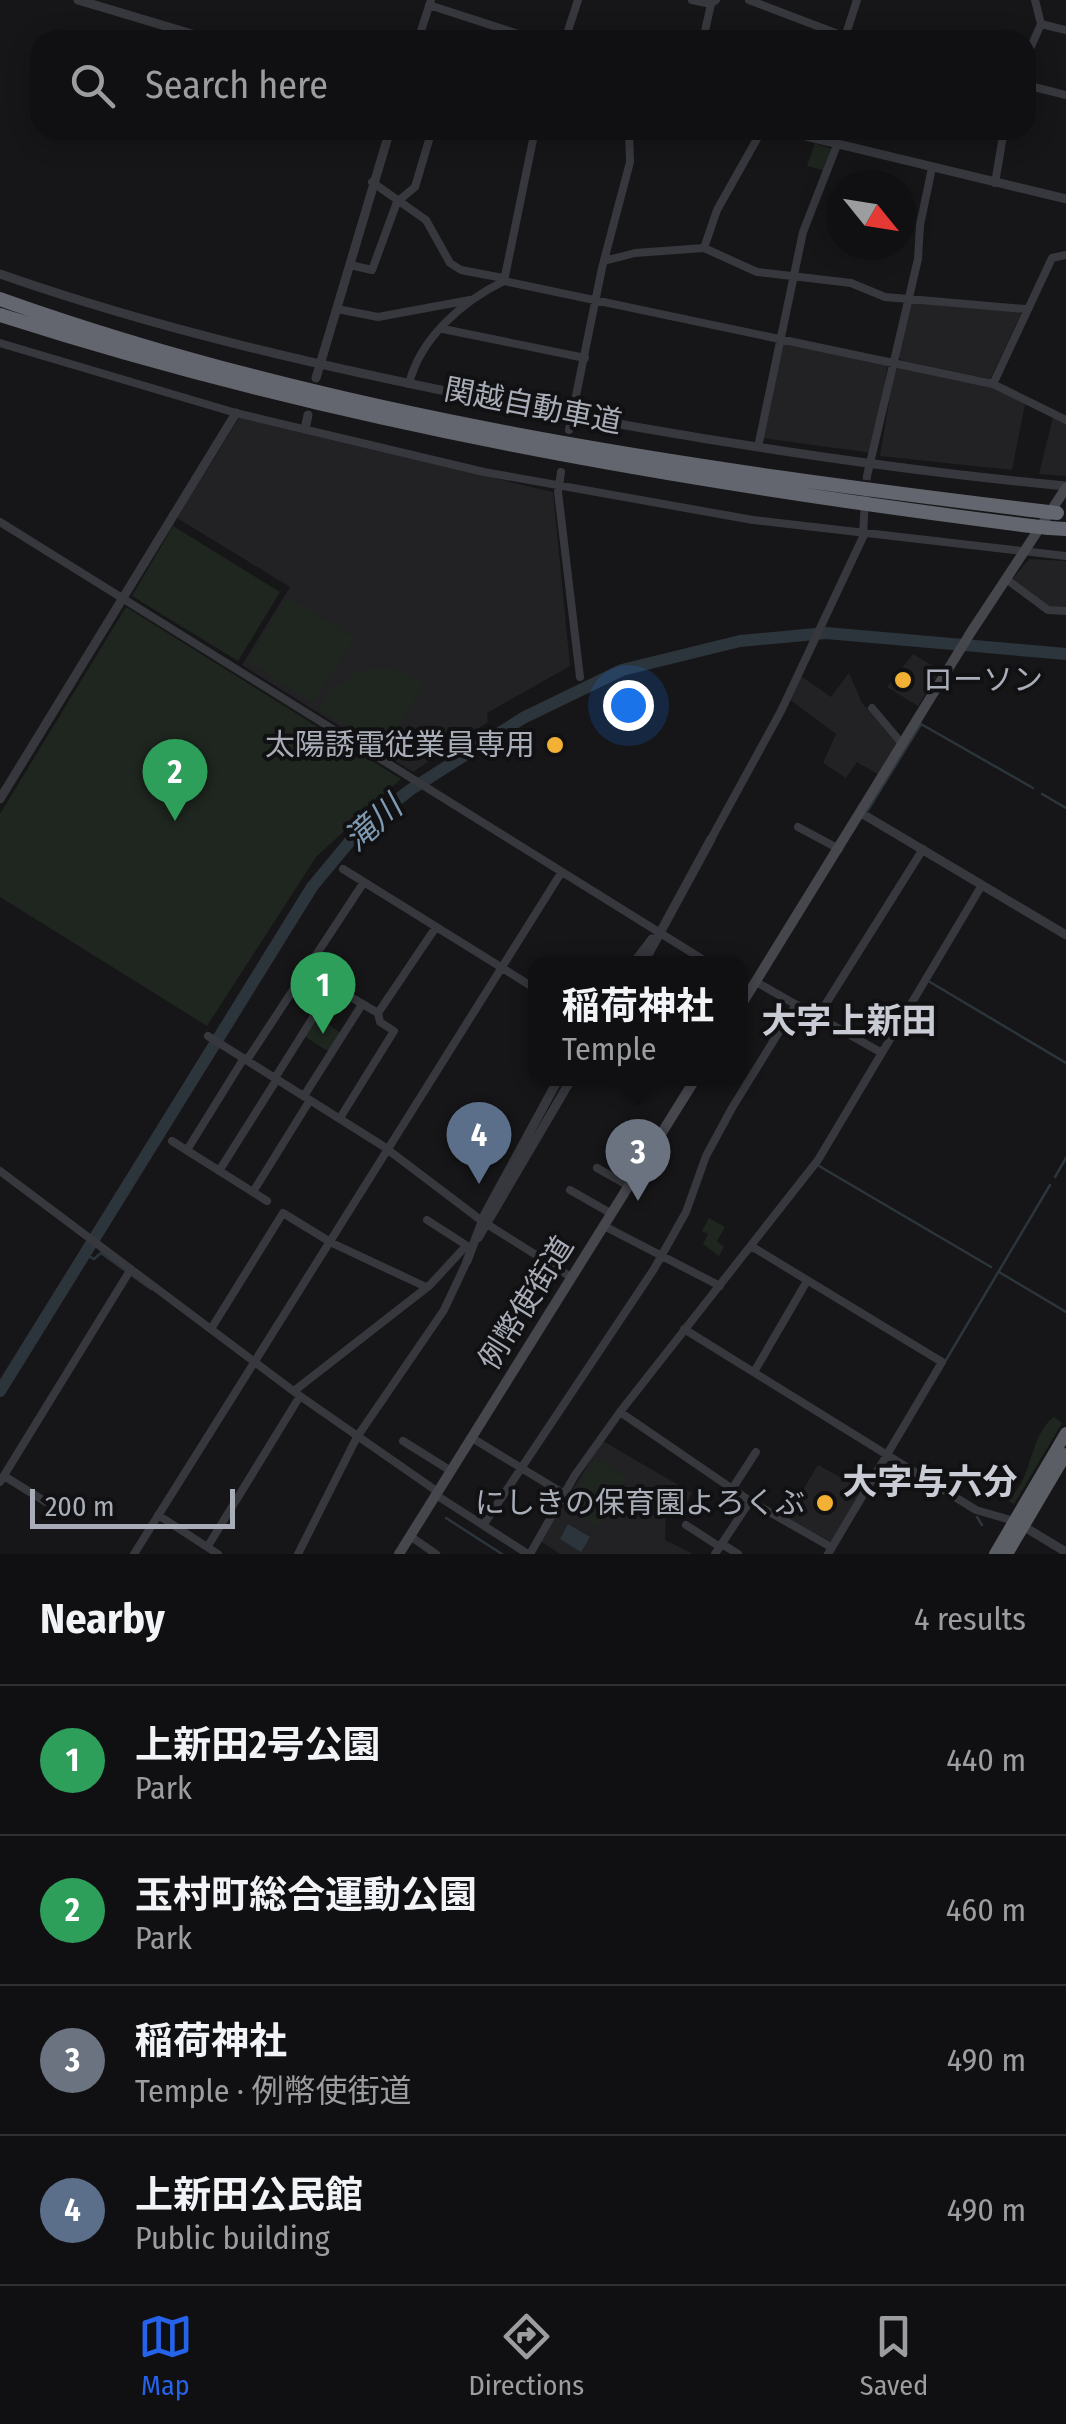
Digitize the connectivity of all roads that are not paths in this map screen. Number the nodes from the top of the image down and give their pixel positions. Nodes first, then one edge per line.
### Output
1 (78, 0) edge
2 (578, 0) edge
3 (692, 0) edge
4 (749, 0) edge
5 (857, 0) edge
6 (1036, 1) edge
7 (713, 2) edge
8 (430, 3) edge
9 (1041, 24) junction
10 (178, 30) edge
11 (421, 30) edge
12 (508, 30) edge
13 (568, 30) edge
14 (706, 30) edge
15 (825, 30) edge
16 (850, 30) edge
17 (1066, 30) edge
18 (1036, 35) edge
19 (1036, 87) edge
20 (1066, 94) edge
21 (387, 140) edge
22 (429, 140) edge
23 (533, 140) edge
24 (629, 140) edge
25 (756, 140) edge
26 (825, 140) edge
27 (1002, 140) edge
28 (837, 145) junction
29 (932, 168) junction
30 (372, 182) junction
31 (995, 183) junction
32 (1066, 199) edge
33 (397, 202) junction
34 (704, 248) junction
35 (1066, 256) edge
36 (604, 261) junction
37 (350, 266) junction
38 (0, 274) edge
39 (793, 275) junction
40 (504, 279) junction
41 (906, 298) junction
42 (0, 299) edge
43 (473, 300) junction
44 (596, 300) junction
45 (337, 309) junction
46 (1025, 309) junction
47 (0, 316) edge
48 (443, 329) junction
49 (781, 339) junction
50 (0, 342) edge
51 (585, 358) junction
52 (894, 362) junction
53 (320, 364) junction
54 (316, 378) dead end
55 (410, 384) junction
56 (993, 384) junction
57 (236, 413) junction
58 (308, 415) dead end
59 (572, 416) junction
60 (1066, 420) edge
61 (305, 428) junction
62 (569, 430) dead end
63 (758, 447) junction
64 (872, 462) junction
65 (561, 472) dead end
66 (867, 476) tunnel mouth
67 (558, 487) junction
68 (1066, 487) edge
69 (1062, 514) edge
70 (864, 516) tunnel mouth
71 (0, 522) edge
72 (1066, 530) edge
73 (863, 532) junction
74 (1024, 552) junction
75 (1066, 556) edge
76 (1006, 579) junction
77 (124, 598) junction
78 (1066, 611) edge
79 (580, 678) dead end
80 (872, 708) dead end
81 (903, 746) junction
82 (0, 799) edge
83 (861, 813) junction
84 (798, 828) dead end
85 (710, 839) joint
86 (839, 849) junction
87 (923, 849) junction
88 (343, 869) dead end
89 (560, 873) junction
90 (364, 882) junction
91 (982, 885) junction
92 (436, 928) junction
93 (656, 935) junction
94 (1066, 935) edge
95 (639, 956) edge
96 (647, 956) edge
97 (695, 956) edge
98 (500, 968) junction
99 (308, 972) junction
100 (748, 983) edge
101 (528, 984) edge
102 (754, 985) junction
103 (332, 987) junction
104 (748, 994) edge
105 (361, 1006) junction
106 (796, 1006) junction
107 (378, 1014) junction
108 (817, 1018) junction
109 (209, 1037) dead end
110 (882, 1053) junction
111 (245, 1059) junction
112 (276, 1078) junction
113 (748, 1084) edge
114 (555, 1086) edge
115 (567, 1086) edge
116 (691, 1086) edge
117 (747, 1086) edge
118 (307, 1098) junction
119 (340, 1118) junction
120 (172, 1140) dead end
121 (387, 1149) junction
122 (186, 1150) junction
123 (597, 1168) dead end
124 (219, 1170) junction
125 (0, 1171) edge
126 (629, 1186) junction
127 (570, 1190) dead end
128 (253, 1192) junction
129 (267, 1201) dead end
130 (612, 1214) junction
131 (427, 1220) dead end
132 (485, 1223) junction
133 (604, 1226) junction
134 (329, 1241) junction
135 (751, 1246) junction
136 (469, 1247) junction
137 (662, 1256) junction
138 (467, 1260) joint
139 (131, 1269) junction
140 (571, 1277) junction
141 (807, 1281) junction
142 (720, 1286) junction
143 (426, 1287) junction
144 (211, 1328) junction
145 (684, 1329) junction
146 (254, 1360) junction
147 (754, 1372) junction
148 (297, 1394) junction
149 (620, 1412) junction
150 (1066, 1433) edge
151 (357, 1437) junction
152 (472, 1438) junction
153 (404, 1441) dead end
154 (756, 1452) dead end
155 (887, 1454) junction
156 (1066, 1454) edge
157 (519, 1466) junction
158 (451, 1471) junction
159 (2, 1479) edge
160 (732, 1488) junction
161 (437, 1493) junction
162 (564, 1494) junction
163 (750, 1500) junction
164 (46, 1502) dead end
165 (158, 1514) junction
166 (484, 1524) junction
167 (1019, 1524) junction
168 (686, 1525) dead end
169 (410, 1536) junction
170 (208, 1546) junction
171 (719, 1548) edge
172 (830, 1551) edge
173 (1066, 1552) edge
174 (134, 1554) edge
175 (218, 1554) edge
176 (298, 1554) edge
177 (399, 1554) edge
178 (436, 1554) edge
179 (530, 1554) edge
180 (738, 1554) edge
181 (995, 1554) edge
182 (1007, 1554) edge

1 - 10 street
2 - 13 street
3 - 7 street
4 - 15 street
5 - 16 street
6 - 9 street
7 - 14 street
8 - 11 street
8 - 12 street
9 - 17 street
9 - 18 street
19 - 20 street
21 - 30 street
22 - 33 street
23 - 40 street
24 - 36 street
25 - 34 street
26 - 28 street
27 - 31 street
28 - 29 street
28 - 39 street
29 - 31 street
29 - 41 street
30 - 33 street
30 - 37 street
31 - 32 street
33 - 37 street
33 - 40 street
34 - 36 street
34 - 39 street
35 - 46 street
36 - 44 street
37 - 45 street
38 - 53 street
39 - 41 street
39 - 49 street
40 - 43 street
40 - 44 street
41 - 46 street
41 - 52 street
42 - 69 highway, 関越自動車道, bridge
43 - 45 street
43 - 48 street
44 - 49 street
44 - 51 street
45 - 53 street
46 - 56 street
47 - 72 highway, 関越自動車道, bridge
48 - 51 street
48 - 55 street
49 - 52 street
49 - 63 street
50 - 57 street
51 - 59 street
52 - 56 street
52 - 64 street
53 - 54 street
53 - 55 street
55 - 59 street
56 - 60 street
57 - 61 street
57 - 77 street
58 - 61 street
59 - 62 street
59 - 63 street
61 - 67 street
63 - 64 street
64 - 66 street
64 - 68 street
65 - 67 street
67 - 73 street
67 - 79 street
68 - 74 main road
70 - 73 street
71 - 77 street
73 - 74 street
73 - 85 street
74 - 75 street
74 - 76 main road
76 - 78 street
76 - 81 main road
77 - 82 street
77 - 89 street
80 - 81 street
81 - 83 main road
83 - 86 main road
83 - 87 street
84 - 86 street
85 - 93 street
86 - 102 main road
87 - 91 street
87 - 108 street
88 - 90 street
89 - 93 street
89 - 98 street
90 - 92 street
90 - 99 street
91 - 94 street
91 - 110 street
92 - 98 street
92 - 107 street
93 - 95 street
93 - 96 street
93 - 97 street
98 - 101 street
98 - 121 street
99 - 103 street
99 - 111 street
100 - 102 street
102 - 104 main road
102 - 106 street
103 - 105 street
103 - 112 street
105 - 107 street
105 - 118 street
106 - 108 street
106 - 113 street
107 - 119 street
108 - 110 street
109 - 111 street
110 - 135 street
111 - 112 street
111 - 122 street
112 - 118 street
112 - 124 street
114 - 132 street
115 - 132 street
116 - 126 main road, 例幣使街道
117 - 137 street
118 - 119 street
118 - 128 street
119 - 121 street
120 - 122 street
121 - 132 street
121 - 134 street
122 - 124 street
123 - 126 street
124 - 128 street
125 - 139 street
126 - 130 main road, 例幣使街道
127 - 130 street
128 - 129 street
130 - 133 main road, 例幣使街道
131 - 136 street
132 - 136 street
132 - 140 street
133 - 137 street
133 - 140 main road, 例幣使街道
134 - 143 street
134 - 144 street
134 - 146 street
135 - 141 street
135 - 142 street
136 - 138 street
136 - 143 street
137 - 142 street
137 - 157 street
138 - 151 street
139 - 144 street
139 - 159 street
140 - 152 main road, 例幣使街道
141 - 147 street
141 - 155 street
142 - 145 street
143 - 148 street
144 - 146 street
145 - 147 street
145 - 149 street
146 - 148 street
146 - 165 street
147 - 155 street
148 - 151 street
148 - 170 street
149 - 160 street
149 - 162 street
150 - 167 highway
151 - 161 street
151 - 176 street
152 - 157 street
152 - 158 main road, 例幣使街道
153 - 158 street
154 - 160 street
155 - 167 street
155 - 172 street
156 - 167 highway
157 - 162 street
157 - 166 street
158 - 161 main road, 例幣使街道
159 - 164 street
160 - 163 street
161 - 166 street
161 - 169 main road, 例幣使街道
162 - 179 street
163 - 171 street
163 - 172 street
165 - 170 street
165 - 174 street
166 - 179 street
167 - 173 street
167 - 181 highway
167 - 182 highway
168 - 171 street
169 - 177 main road, 例幣使街道
169 - 178 street
170 - 175 street
171 - 180 street

